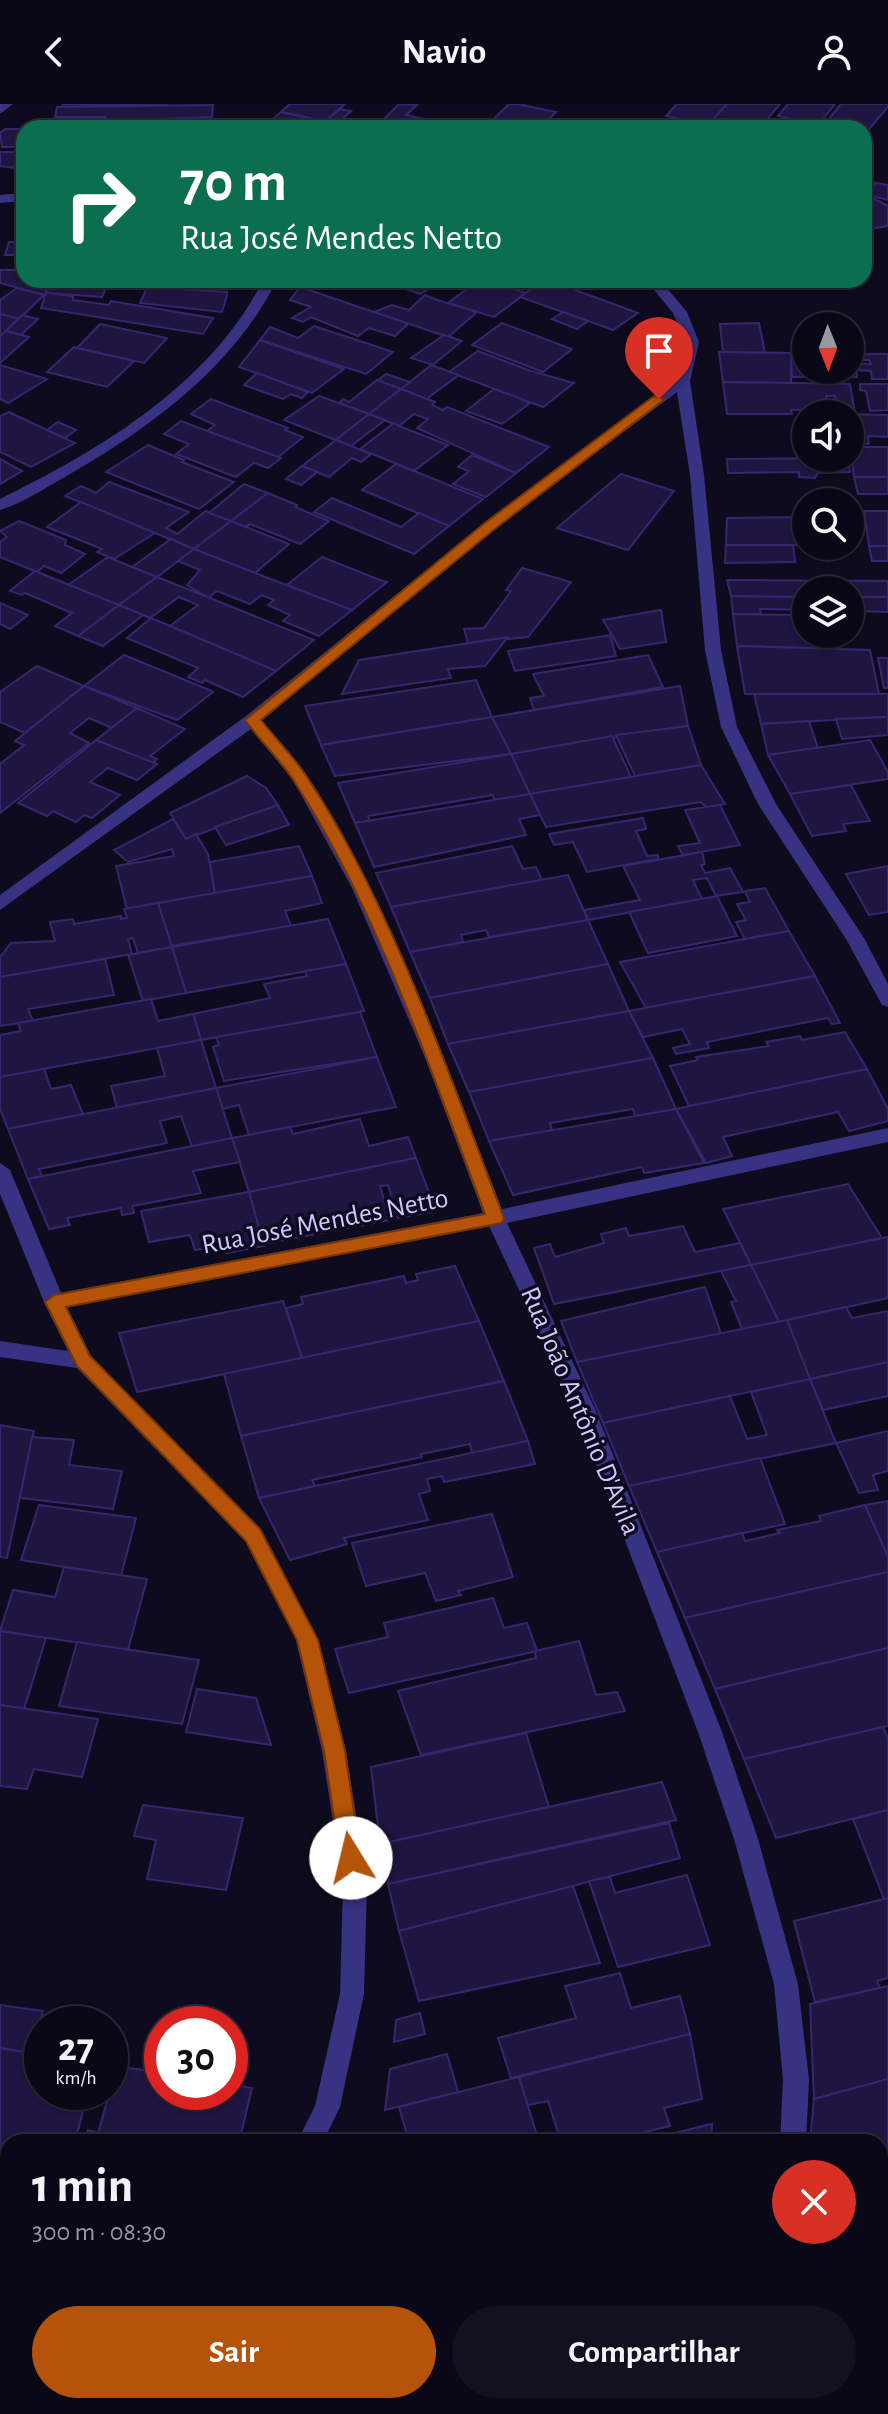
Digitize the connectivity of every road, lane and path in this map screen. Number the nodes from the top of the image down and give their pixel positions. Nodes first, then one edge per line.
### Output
1 (7, 104) edge
2 (0, 110) edge
3 (267, 288) edge
4 (660, 288) edge
5 (683, 381) junction
6 (0, 505) edge
7 (252, 720) junction
8 (0, 904) edge
9 (888, 1001) edge
10 (888, 1135) edge
11 (0, 1170) edge
12 (495, 1218) junction
13 (54, 1302) junction
14 (0, 1349) edge
15 (83, 1361) junction
16 (314, 2134) edge
17 (793, 2134) edge

1 - 2 street
3 - 6 street
4 - 5 street
5 - 7 street
5 - 9 street
7 - 8 street
7 - 12 street, Rua João Antônio D'Avila
10 - 12 street, Rua José Mendes Netto
11 - 13 street
12 - 13 street, Rua José Mendes Netto
12 - 17 street, Rua João Antônio D'Avila
13 - 15 street
14 - 15 street
15 - 16 street

